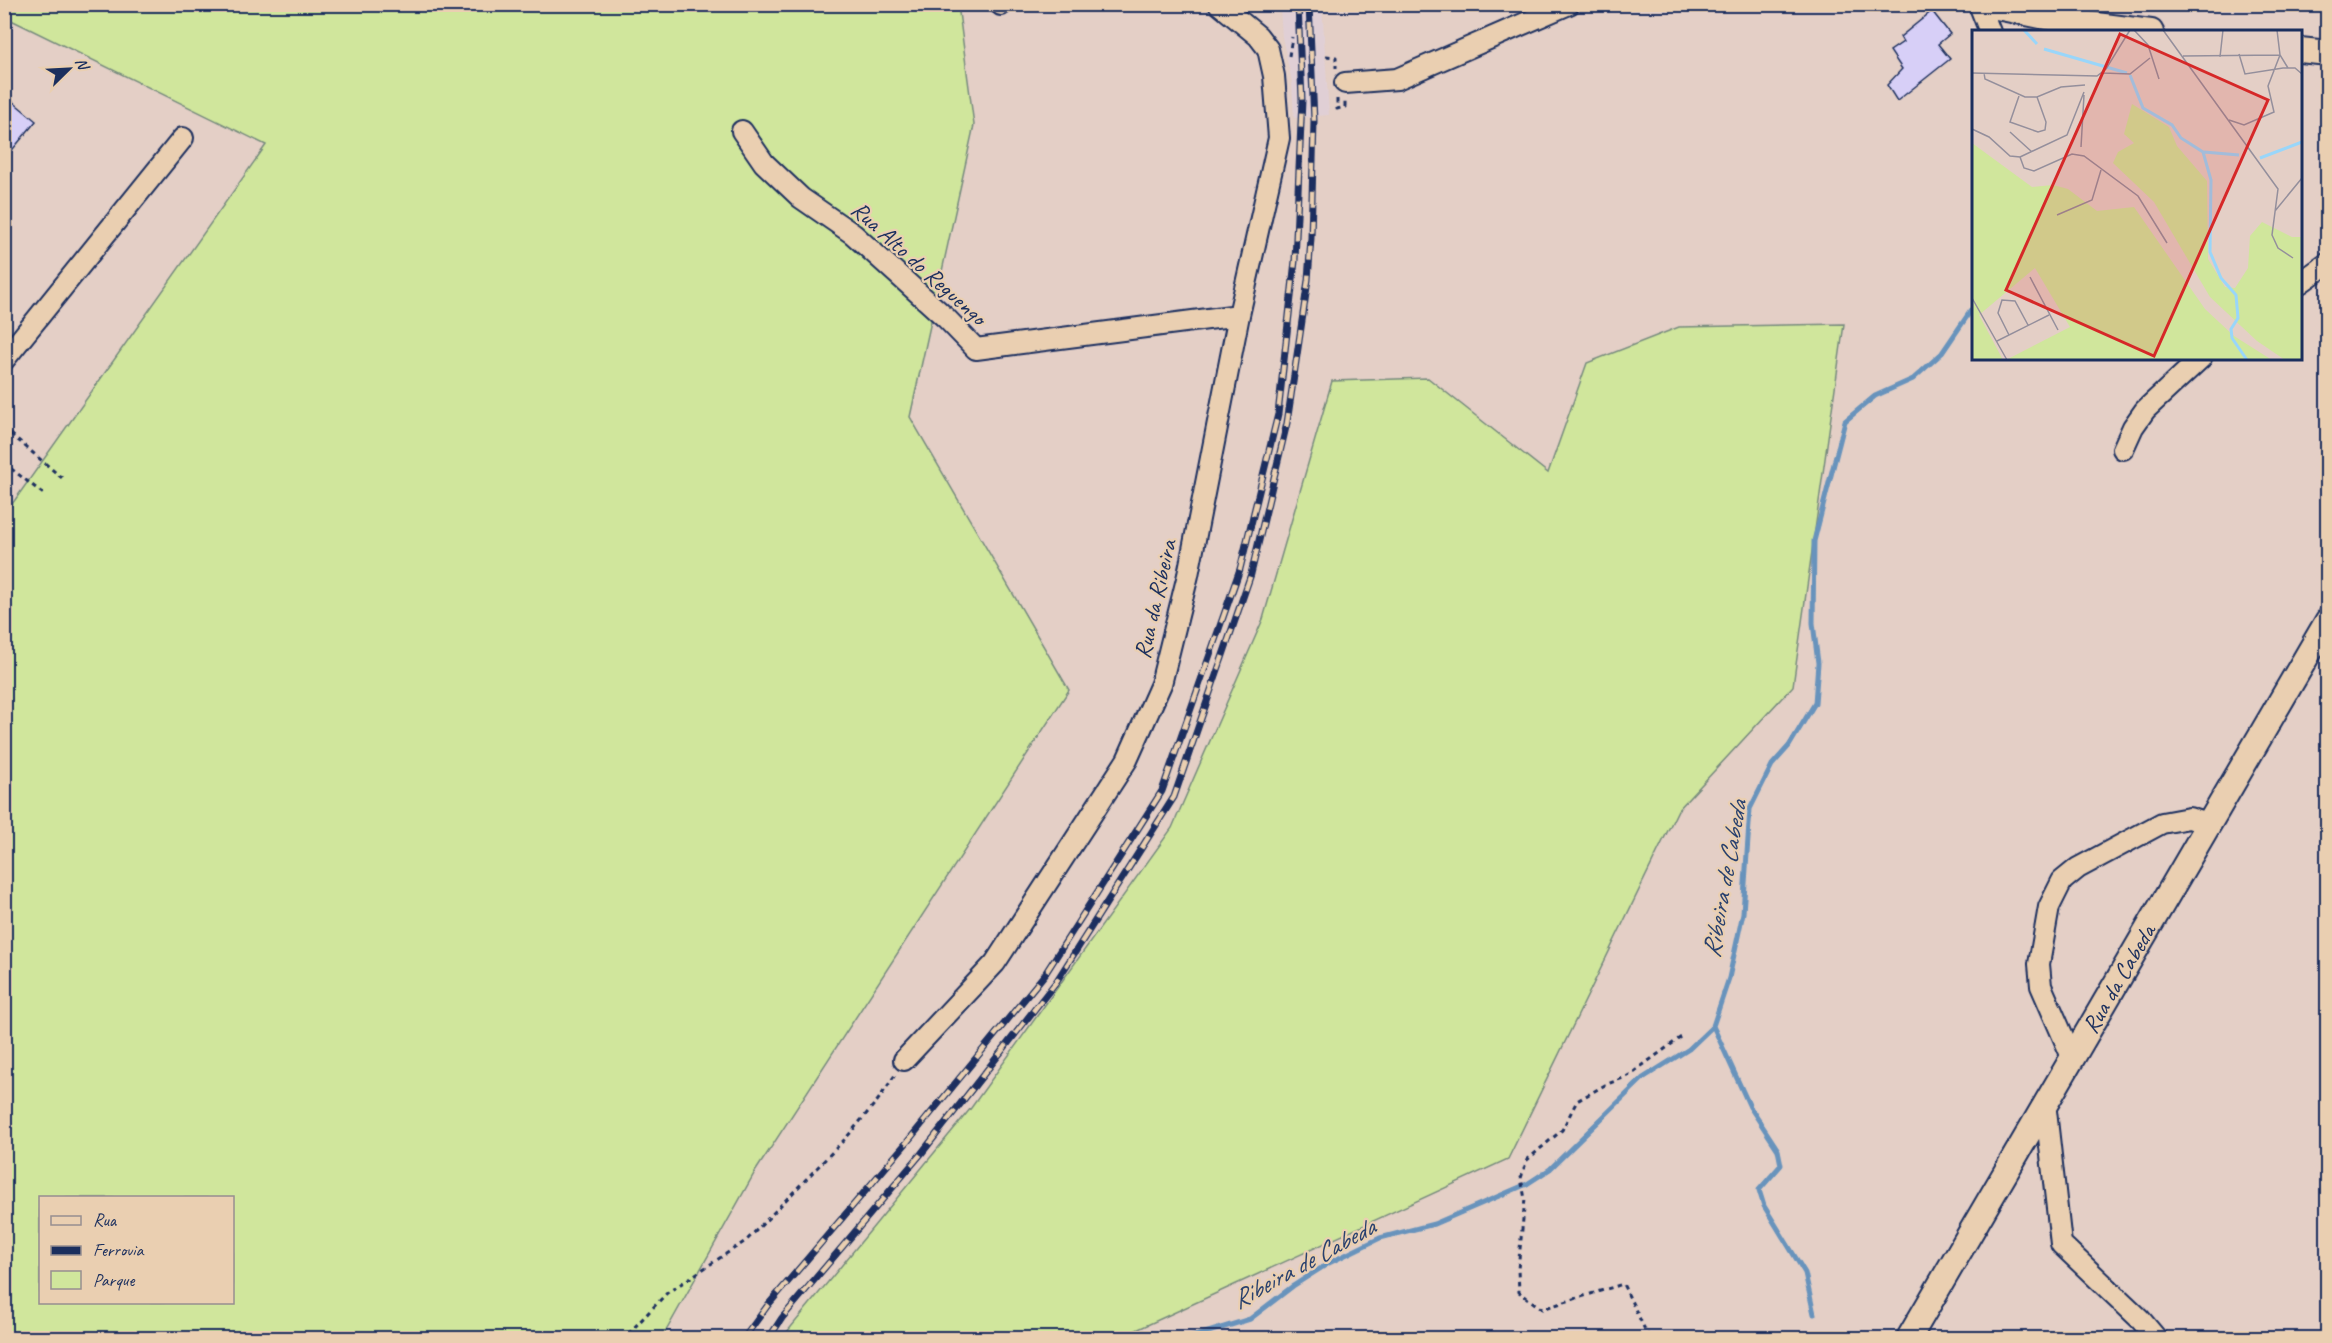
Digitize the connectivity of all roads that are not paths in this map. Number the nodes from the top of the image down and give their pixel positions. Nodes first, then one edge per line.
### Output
1 (1219, 4) edge
2 (1569, 4) edge
3 (1981, 4) edge
4 (1989, 30) edge
5 (2135, 30) edge
6 (2302, 50) edge
7 (2328, 53) edge
8 (1345, 83) dead end
9 (742, 131) dead end
10 (183, 138) dead end
11 (2328, 263) edge
12 (2302, 282) edge
13 (1239, 315) junction
14 (4, 360) edge
15 (2199, 360) edge
16 (2123, 449) dead end
17 (2328, 620) edge
18 (2208, 824) junction
19 (2072, 1057) junction
20 (904, 1060) road end
21 (2045, 1102) junction
22 (1909, 1338) edge
23 (2156, 1338) edge

1 - 13 street, Rua da Ribeira
2 - 8 street
3 - 4 street
3 - 5 main road
6 - 7 main road
9 - 13 street, Rua Alto do Reguengo
10 - 14 street
11 - 12 street
13 - 20 street, Rua da Ribeira
15 - 16 street
17 - 18 main road, Rua da Cabeda
18 - 19 main road, Rua da Cabeda
18 - 19 street
19 - 21 main road, Rua da Cabeda
21 - 22 main road, Rua da Cabeda
21 - 23 street

